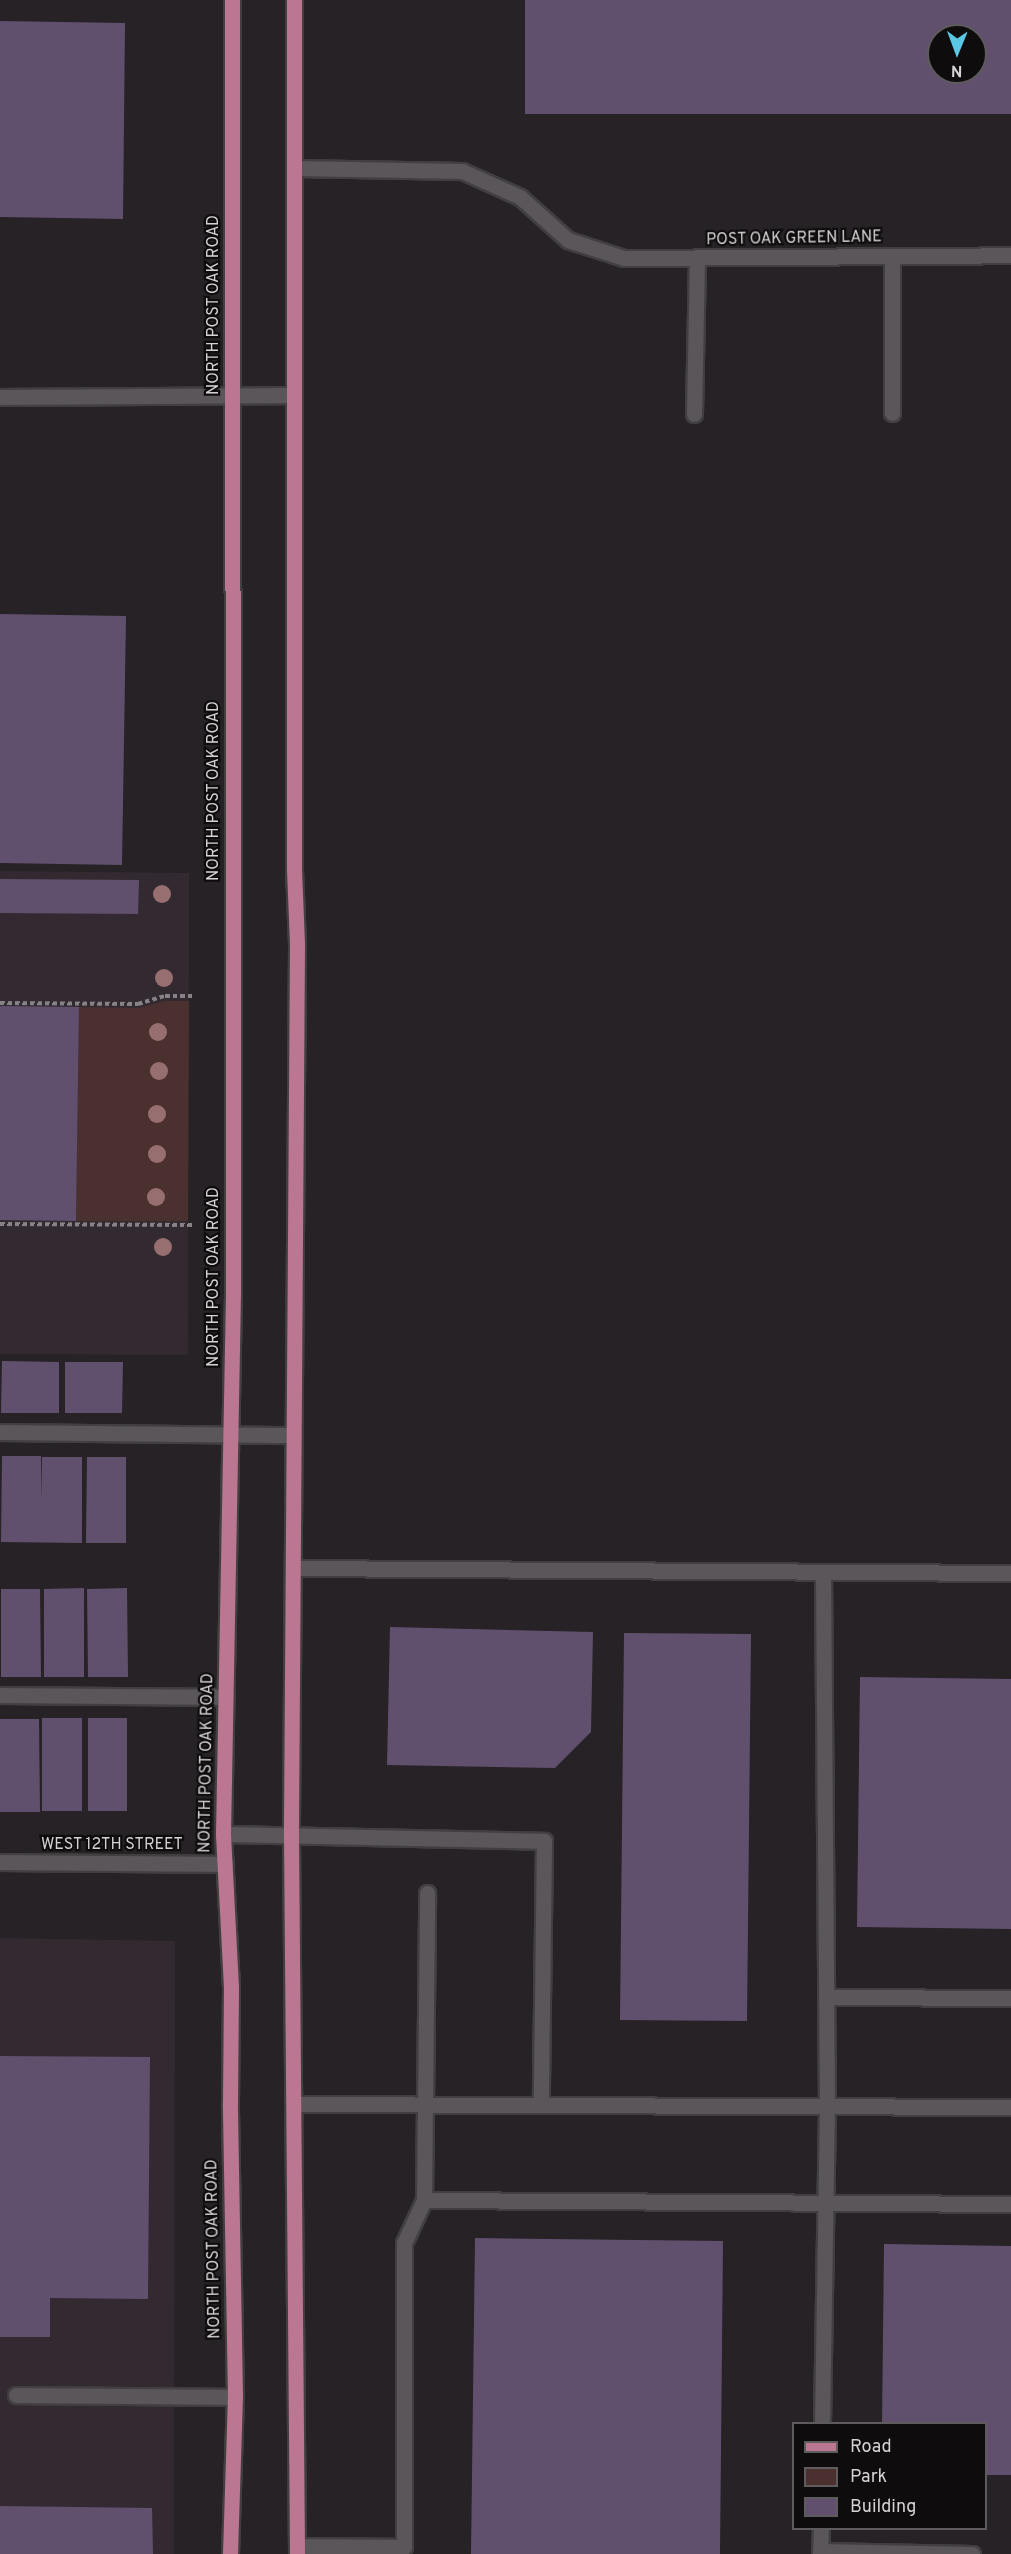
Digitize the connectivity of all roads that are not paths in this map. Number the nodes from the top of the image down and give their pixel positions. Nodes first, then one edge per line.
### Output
1 (232, 0) edge
2 (294, 0) edge
3 (294, 168) junction
4 (1011, 255) edge
5 (892, 256) junction
6 (697, 258) junction
7 (294, 395) junction
8 (232, 396) junction
9 (0, 397) edge
10 (892, 413) dead end
11 (694, 414) dead end
12 (0, 1432) edge
13 (230, 1435) junction
14 (293, 1435) junction
15 (293, 1568) junction
16 (823, 1572) junction
17 (1011, 1573) edge
18 (0, 1695) edge
19 (226, 1697) junction
20 (224, 1834) junction
21 (291, 1836) junction
22 (0, 1862) edge
23 (225, 1864) junction
24 (427, 1893) dead end
25 (826, 1997) junction
26 (1011, 1998) edge
27 (294, 2104) junction
28 (425, 2104) junction
29 (541, 2104) junction
30 (827, 2106) junction
31 (1011, 2107) edge
32 (424, 2200) junction
33 (825, 2202) junction
34 (1011, 2204) edge
35 (16, 2395) dead end
36 (235, 2397) junction
37 (822, 2422) edge
38 (821, 2530) edge
39 (297, 2550) edge
40 (820, 2552) edge
41 (230, 2554) edge
42 (972, 2554) edge

1 - 8 main road, NORTH POST OAK ROAD
2 - 3 main road
3 - 6 street, POST OAK GREEN LANE
3 - 7 main road
4 - 5 street, POST OAK GREEN LANE
5 - 6 street, POST OAK GREEN LANE
5 - 10 street, POST OAK GREEN LANE
6 - 11 street, POST OAK GREEN LANE
7 - 8 street
7 - 14 main road
8 - 9 street
8 - 13 main road, NORTH POST OAK ROAD
12 - 13 street
13 - 14 street
13 - 19 main road, NORTH POST OAK ROAD
14 - 15 main road
15 - 16 street
15 - 21 main road
16 - 17 street
16 - 25 street
18 - 19 street
19 - 20 main road, NORTH POST OAK ROAD
20 - 21 street
20 - 23 main road, NORTH POST OAK ROAD
21 - 27 main road
21 - 29 street
22 - 23 street, WEST 12TH STREET
23 - 36 main road, NORTH POST OAK ROAD
24 - 28 street
25 - 26 street
25 - 30 street
27 - 28 street
27 - 39 main road
28 - 29 street
28 - 32 street
29 - 30 street
30 - 31 street
30 - 33 street
32 - 33 street
32 - 39 street
33 - 34 street
33 - 37 street
35 - 36 street
36 - 41 main road, NORTH POST OAK ROAD
38 - 40 street
40 - 42 street

